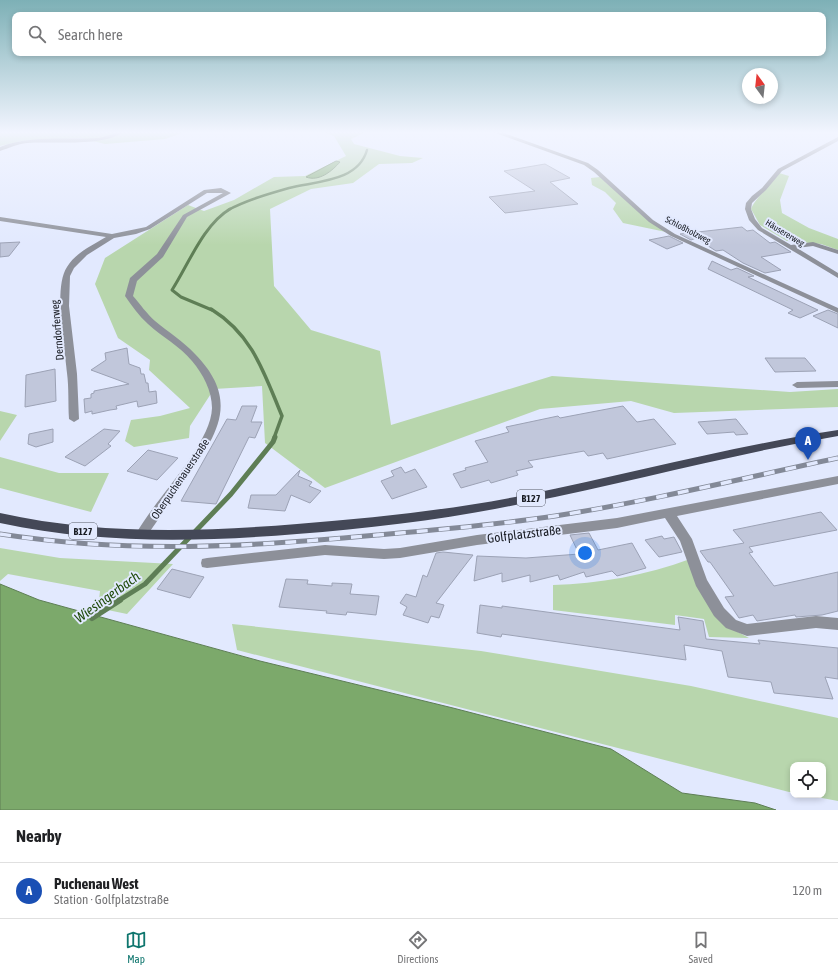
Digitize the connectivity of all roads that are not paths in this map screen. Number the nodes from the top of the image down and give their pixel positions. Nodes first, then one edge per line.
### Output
1 (594, 170) edge
2 (780, 170) edge
3 (0, 219) edge
4 (112, 236) junction
5 (790, 246) junction
6 (838, 252) edge
7 (838, 276) edge
8 (838, 311) edge
9 (838, 384) edge
10 (797, 385) dead end
11 (74, 419) dead end
12 (838, 433) edge
13 (838, 480) edge
14 (668, 513) junction
15 (0, 518) edge
16 (142, 534) junction
17 (207, 563) dead end
18 (838, 624) edge

1 - 8 street, Schloßholzweg
2 - 5 street, Häusererweg
3 - 4 street, Oberpuchenauerstraße
4 - 11 street, Derndorferweg
4 - 16 street, Oberpuchenauerstraße
5 - 6 street
5 - 7 street, Häusererweg
9 - 10 street
12 - 16 main road, B127
13 - 14 street, Golfplatzstraße
14 - 17 street, Golfplatzstraße
14 - 18 street
15 - 16 main road, B127

